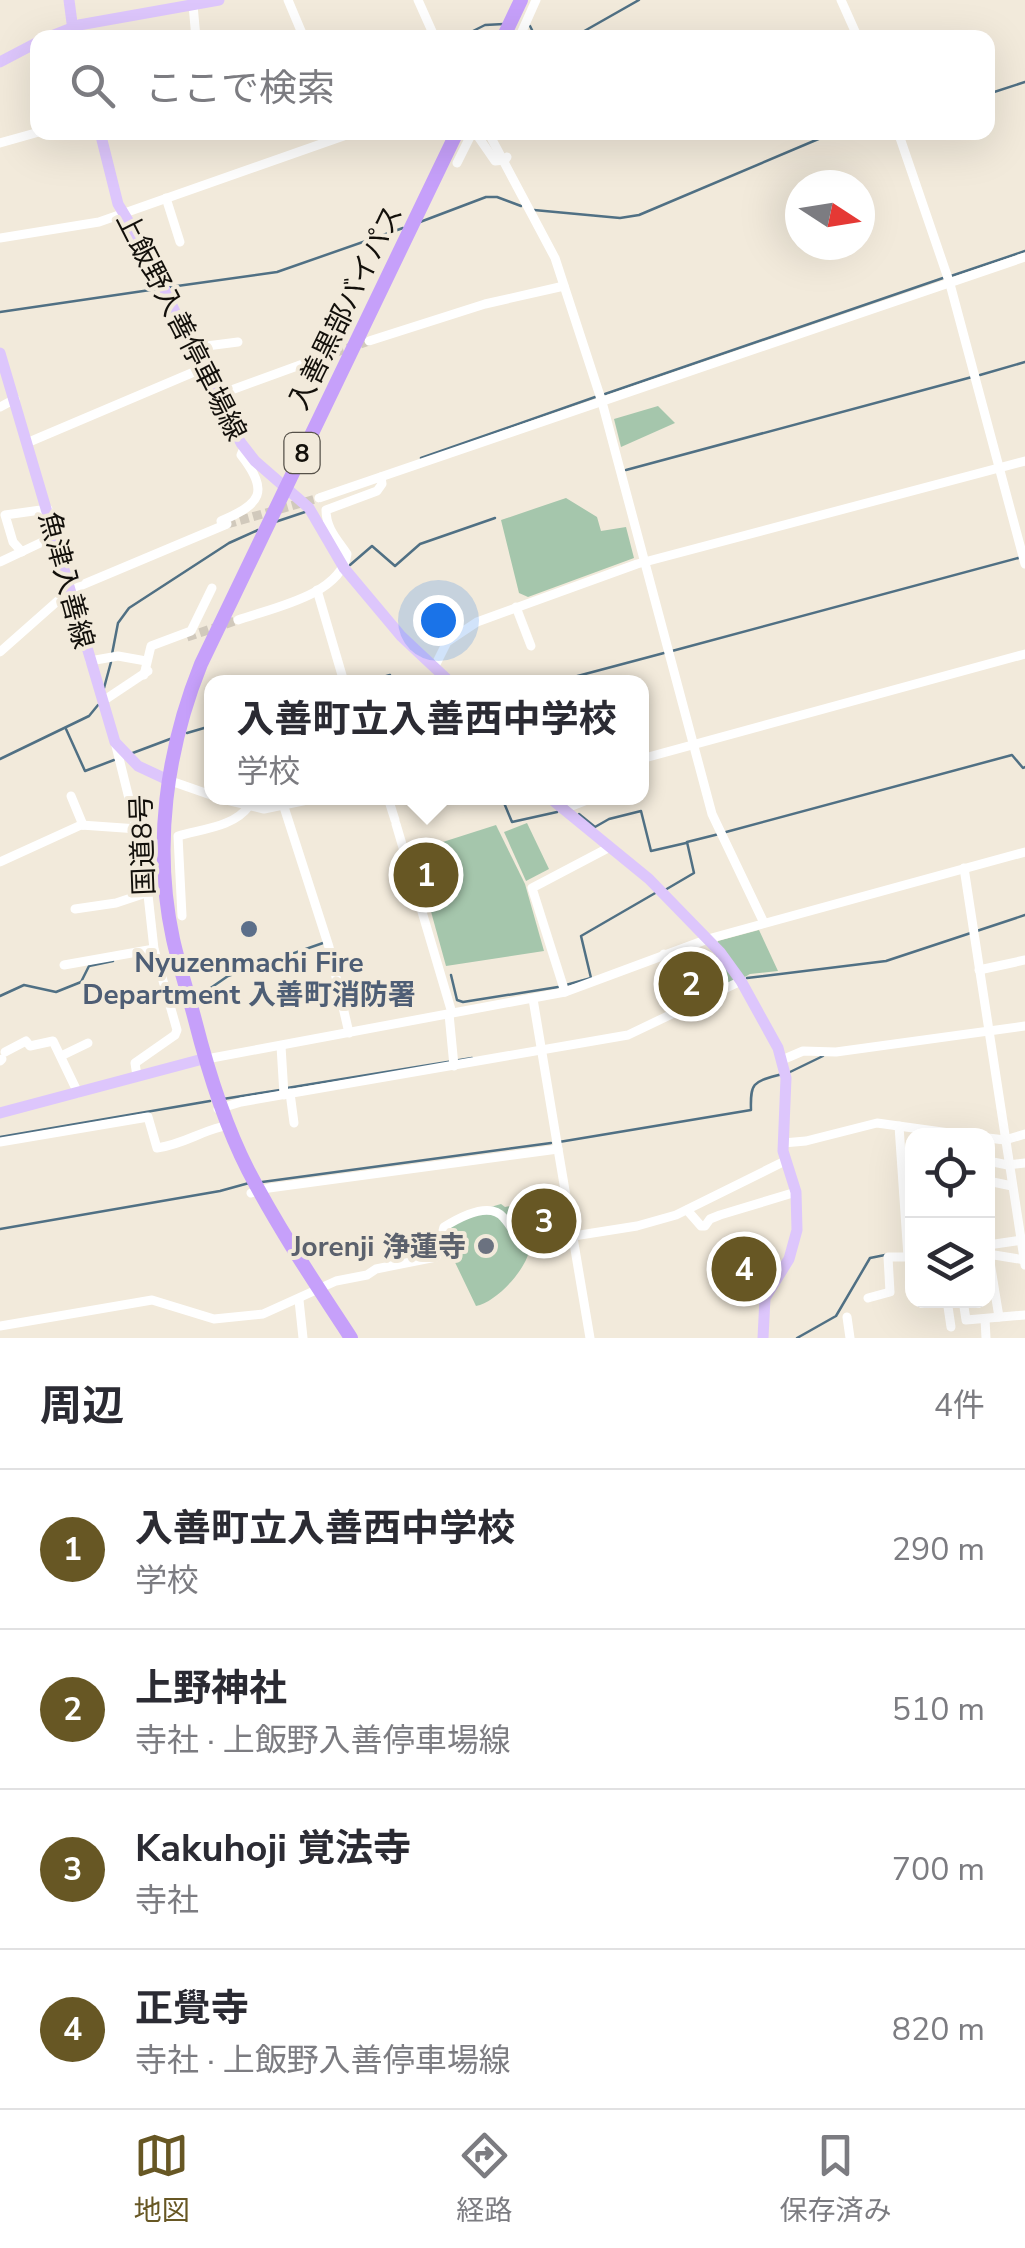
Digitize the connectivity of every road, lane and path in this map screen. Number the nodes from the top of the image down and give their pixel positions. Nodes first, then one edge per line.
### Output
1 (69, 0) edge
2 (218, 0) edge
3 (288, 0) edge
4 (418, 0) edge
5 (521, 0) edge
6 (536, 0) edge
7 (841, 0) edge
8 (200, 3) edge
9 (74, 30) edge
10 (81, 30) edge
11 (197, 30) edge
12 (301, 30) edge
13 (432, 30) edge
14 (507, 30) edge
15 (522, 30) edge
16 (854, 30) edge
17 (30, 46) edge
18 (0, 62) edge
19 (30, 135) edge
20 (102, 140) edge
21 (332, 140) edge
22 (453, 140) edge
23 (469, 140) edge
24 (481, 140) edge
25 (495, 140) edge
26 (901, 140) edge
27 (0, 144) edge
28 (505, 160) junction
29 (456, 163) dead end
30 (166, 198) junction
31 (123, 214) junction
32 (0, 238) edge
33 (180, 242) dead end
34 (1025, 258) edge
35 (950, 284) junction
36 (564, 286) junction
37 (238, 342) dead end
38 (369, 342) tunnel mouth
39 (192, 348) junction
40 (0, 353) edge
41 (322, 357) tunnel mouth
42 (201, 369) junction
43 (215, 396) junction
44 (15, 400) junction
45 (602, 402) junction
46 (0, 408) edge
47 (29, 442) junction
48 (244, 448) junction
49 (1025, 461) edge
50 (999, 467) junction
51 (381, 477) junction
52 (285, 488) junction
53 (319, 498) tunnel mouth
54 (48, 509) junction
55 (227, 524) tunnel mouth
56 (55, 536) junction
57 (187, 542) junction
58 (22, 552) junction
59 (1024, 557) edge
60 (0, 562) edge
61 (642, 562) junction
62 (344, 568) junction
63 (212, 588) dead end
64 (70, 590) junction
65 (317, 590) junction
66 (516, 607) junction
67 (238, 620) tunnel mouth
68 (188, 637) tunnel mouth
69 (531, 646) dead end
70 (0, 652) edge
71 (1025, 654) edge
72 (146, 661) junction
73 (90, 662) junction
74 (435, 666) junction
75 (342, 675) edge
76 (443, 675) edge
77 (144, 676) junction
78 (103, 701) junction
79 (114, 742) junction
80 (693, 745) junction
81 (649, 757) edge
82 (168, 780) junction
83 (204, 793) edge
84 (71, 796) dead end
85 (246, 805) edge
86 (291, 805) edge
87 (393, 805) edge
88 (559, 805) edge
89 (574, 805) edge
90 (249, 806) junction
91 (284, 807) junction
92 (564, 809) junction
93 (83, 825) junction
94 (138, 829) junction
95 (610, 847) junction
96 (1025, 852) edge
97 (0, 862) edge
98 (964, 868) junction
99 (146, 893) junction
100 (75, 909) dead end
101 (182, 916) dead end
102 (764, 923) junction
103 (708, 939) junction
104 (154, 949) junction
105 (664, 954) junction
106 (1025, 960) edge
107 (64, 965) dead end
108 (978, 970) junction
109 (742, 981) junction
110 (565, 992) junction
111 (532, 999) junction
112 (682, 1010) junction
113 (451, 1014) junction
114 (1025, 1026) edge
115 (988, 1031) junction
116 (349, 1033) junction
117 (88, 1043) dead end
118 (281, 1046) junction
119 (542, 1051) junction
120 (61, 1056) junction
121 (2, 1057) edge
122 (202, 1060) junction
123 (782, 1060) junction
124 (454, 1066) junction
125 (137, 1076) junction
126 (78, 1092) junction
127 (287, 1094) junction
128 (218, 1108) junction
129 (2, 1109) edge
130 (294, 1123) dead end
131 (899, 1126) junction
132 (221, 1128) junction
133 (910, 1128) edge
134 (1025, 1134) edge
135 (995, 1139) edge
136 (1004, 1140) junction
137 (0, 1142) edge
138 (783, 1143) junction
139 (558, 1149) junction
140 (785, 1161) junction
141 (995, 1162) edge
142 (1025, 1162) edge
143 (1008, 1165) junction
144 (1025, 1181) edge
145 (995, 1182) edge
146 (1011, 1184) junction
147 (255, 1192) junction
148 (796, 1192) junction
149 (687, 1210) junction
150 (1020, 1211) edge
151 (907, 1218) edge
152 (574, 1237) junction
153 (1023, 1240) edge
154 (995, 1249) edge
155 (995, 1253) edge
156 (905, 1257) edge
157 (1025, 1262) edge
158 (995, 1293) edge
159 (310, 1294) junction
160 (868, 1298) dead end
161 (947, 1308) edge
162 (964, 1308) edge
163 (1025, 1315) edge
164 (847, 1317) dead end
165 (999, 1317) junction
166 (985, 1319) junction
167 (0, 1326) edge
168 (951, 1327) dead end
169 (302, 1338) edge
170 (343, 1338) edge
171 (351, 1338) edge
172 (590, 1338) edge
173 (763, 1338) edge
174 (850, 1338) edge
175 (986, 1338) edge

1 - 9 main road
2 - 8 main road
3 - 12 street
4 - 13 street
5 - 14 highway
6 - 15 street
7 - 16 street
8 - 10 main road
8 - 11 street
17 - 18 main road
19 - 27 street
20 - 31 main road, 上飯野入善停車場線
21 - 30 street
22 - 52 highway, 入善黒部バイパス / 8
23 - 29 street
24 - 28 street
25 - 28 street
26 - 35 street
28 - 36 street
30 - 31 street
30 - 33 street
31 - 32 street
31 - 39 main road, 上飯野入善停車場線
34 - 35 street
35 - 45 street
35 - 50 street
36 - 38 street
36 - 45 street
37 - 39 street
39 - 42 main road, 上飯野入善停車場線
40 - 44 main road, 魚津入善線
41 - 43 street
42 - 43 main road, 上飯野入善停車場線
42 - 47 street
43 - 48 main road, 上飯野入善停車場線
44 - 46 street
44 - 47 main road, 魚津入善線
45 - 51 street
45 - 61 street
47 - 54 main road, 魚津入善線
48 - 52 main road, 上飯野入善停車場線
48 - 57 street
49 - 50 street
50 - 59 street
50 - 61 street
51 - 53 street
51 - 62 street
52 - 62 main road, 上飯野入善停車場線
52 - 82 highway, 入善黒部バイパス / 8
54 - 56 main road, 魚津入善線
54 - 58 street
55 - 57 street
56 - 58 street
56 - 64 main road, 魚津入善線
57 - 64 street
58 - 60 street
61 - 66 street
61 - 80 street
62 - 65 street
62 - 74 main road, 上飯野入善停車場線
63 - 72 street
64 - 70 street
64 - 73 main road, 魚津入善線
65 - 67 street
65 - 75 street
66 - 69 street
66 - 74 street
68 - 77 street
71 - 80 street
72 - 73 street
72 - 77 street
73 - 78 main road, 魚津入善線
74 - 76 main road, 上飯野入善停車場線
77 - 78 street
78 - 79 main road, 魚津入善線
79 - 82 main road
79 - 94 street
80 - 81 street
80 - 102 street
82 - 83 street
82 - 122 highway, 国道8号 / 8
84 - 93 street
85 - 90 street
86 - 91 street
87 - 113 street
88 - 92 main road
89 - 92 street
90 - 91 street
90 - 101 street
91 - 116 street
92 - 95 main road
93 - 94 street
93 - 97 street
94 - 99 street
95 - 103 main road
95 - 110 street
96 - 98 street
98 - 102 street
98 - 108 street
99 - 100 street
99 - 104 street
102 - 103 street
103 - 105 street
103 - 109 main road
104 - 107 street
104 - 125 street
105 - 110 street
105 - 112 street
106 - 108 street
108 - 115 street
109 - 112 street
109 - 123 main road
110 - 111 street
111 - 113 street
111 - 119 street
112 - 119 street
113 - 116 street
113 - 124 street
114 - 115 street
115 - 123 street
115 - 136 street
116 - 118 street
117 - 120 street
118 - 122 street
118 - 127 street
119 - 124 street
119 - 139 street
120 - 121 street
120 - 126 street
122 - 125 main road
122 - 128 highway, 国道8号 / 8
123 - 138 main road
124 - 127 street
125 - 126 main road
126 - 129 main road
127 - 128 street
127 - 130 street
128 - 132 highway, 国道8号 / 8
128 - 147 highway, 国道8号 / 8
131 - 133 street
131 - 138 street
131 - 151 street
132 - 137 street
132 - 147 highway, 国道8号 / 8
134 - 136 street
135 - 136 street
136 - 143 street
138 - 140 main road
139 - 147 street
139 - 152 street
140 - 148 main road
140 - 149 street
141 - 143 street
142 - 143 street
143 - 146 street
144 - 146 street
145 - 146 street
146 - 150 street
147 - 159 highway, 国道8号 / 8
148 - 149 street
148 - 173 main road
149 - 152 street
150 - 153 street
152 - 159 street
152 - 172 street
153 - 154 street
153 - 157 street
155 - 157 street
156 - 160 street
158 - 165 street
159 - 167 street
159 - 169 street
159 - 170 highway, 国道8号 / 8
159 - 171 highway, 国道8号 / 8
161 - 168 street
162 - 166 street
163 - 165 street
164 - 174 street
165 - 166 street
166 - 175 street

